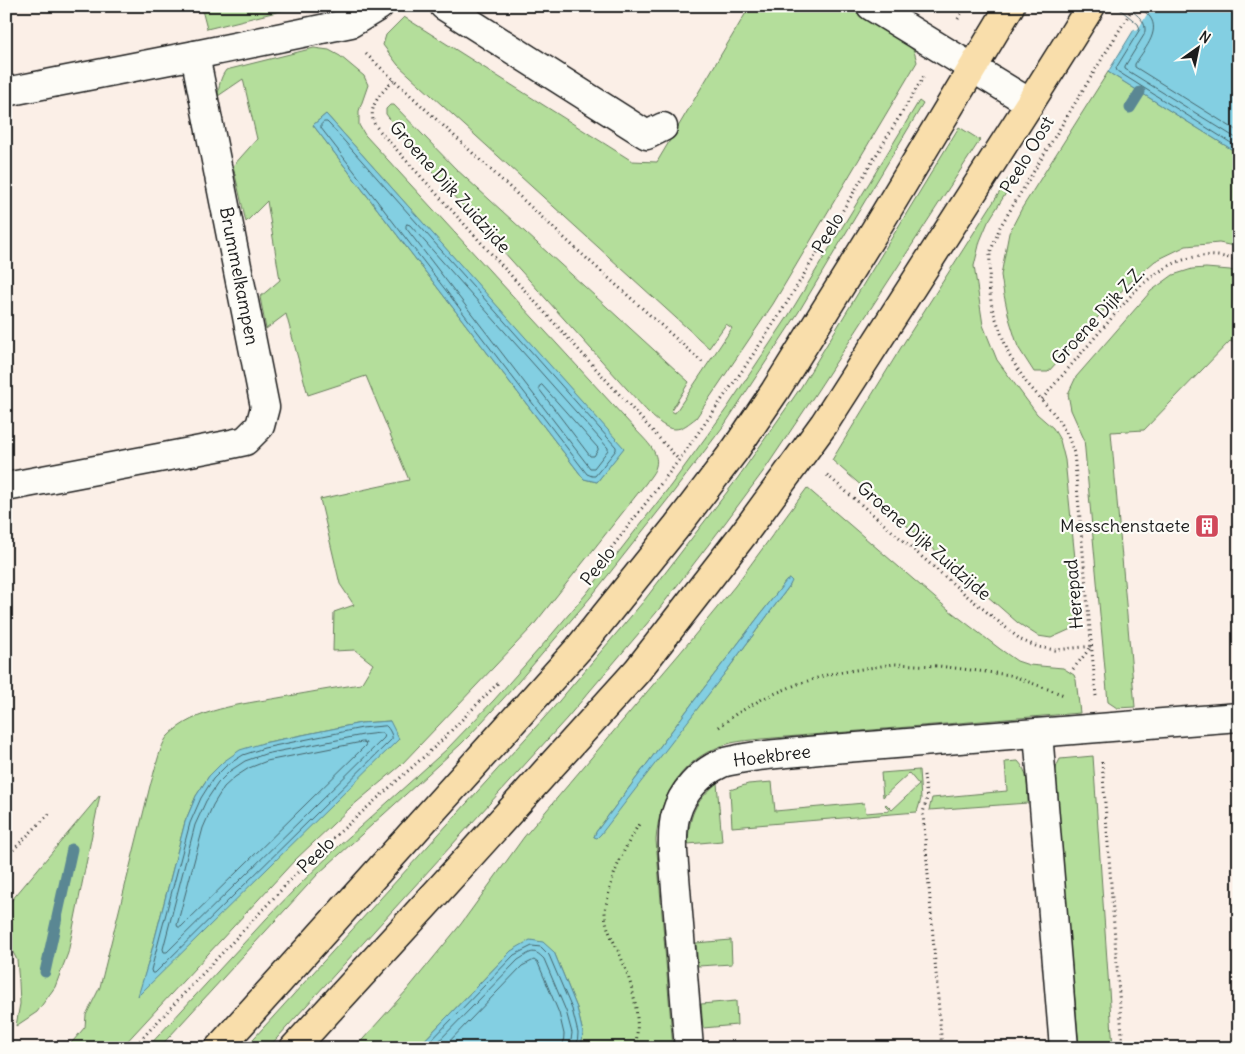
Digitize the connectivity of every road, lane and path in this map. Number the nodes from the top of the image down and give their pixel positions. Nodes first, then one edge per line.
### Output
1 (379, 6) edge
2 (444, 6) edge
3 (871, 6) edge
4 (966, 6) edge
5 (1010, 6) edge
6 (1091, 6) edge
7 (1134, 6) edge
8 (940, 49) junction
9 (195, 55) junction
10 (972, 68) junction
11 (6, 92) edge
12 (1030, 103) junction
13 (663, 127) dead end
14 (1239, 261) edge
15 (1000, 330) joint
16 (702, 362) dead end
17 (1042, 399) junction
18 (679, 460) junction
19 (824, 473) dead end
20 (6, 488) edge
21 (593, 572) dead end
22 (1092, 646) junction
23 (1073, 669) dead end
24 (503, 678) dead end
25 (1239, 717) edge
26 (1099, 728) junction
27 (1038, 733) junction
28 (921, 742) junction
29 (1102, 759) dead end
30 (50, 813) dead end
31 (6, 857) edge
32 (133, 1048) edge
33 (219, 1048) edge
34 (294, 1048) edge
35 (690, 1048) edge
36 (942, 1048) edge
37 (1064, 1048) edge
38 (1123, 1048) edge

1 - 9 street
2 - 13 street
3 - 8 street
4 - 8 path, Peelo
5 - 10 main road, Peelo
6 - 12 main road
7 - 15 path, Peelo Oost
8 - 10 street
8 - 18 path, Peelo
9 - 11 street
9 - 20 street, Brummelkampen
10 - 12 street
10 - 33 main road, Peelo
12 - 34 main road
14 - 17 path, Groene Dijk Z.Z.
15 - 17 path, Herepad
16 - 18 path, Groene Dijk Zuidzijde
17 - 22 path, Herepad
18 - 21 path, Peelo
19 - 22 path, Groene Dijk Zuidzijde
22 - 23 path
22 - 26 path, Herepad
24 - 32 path, Peelo
25 - 26 street, Hoekbree
26 - 27 street, Hoekbree
27 - 28 street, Hoekbree
27 - 37 street
28 - 35 street, Hoekbree
28 - 36 path
29 - 38 path
30 - 31 path

